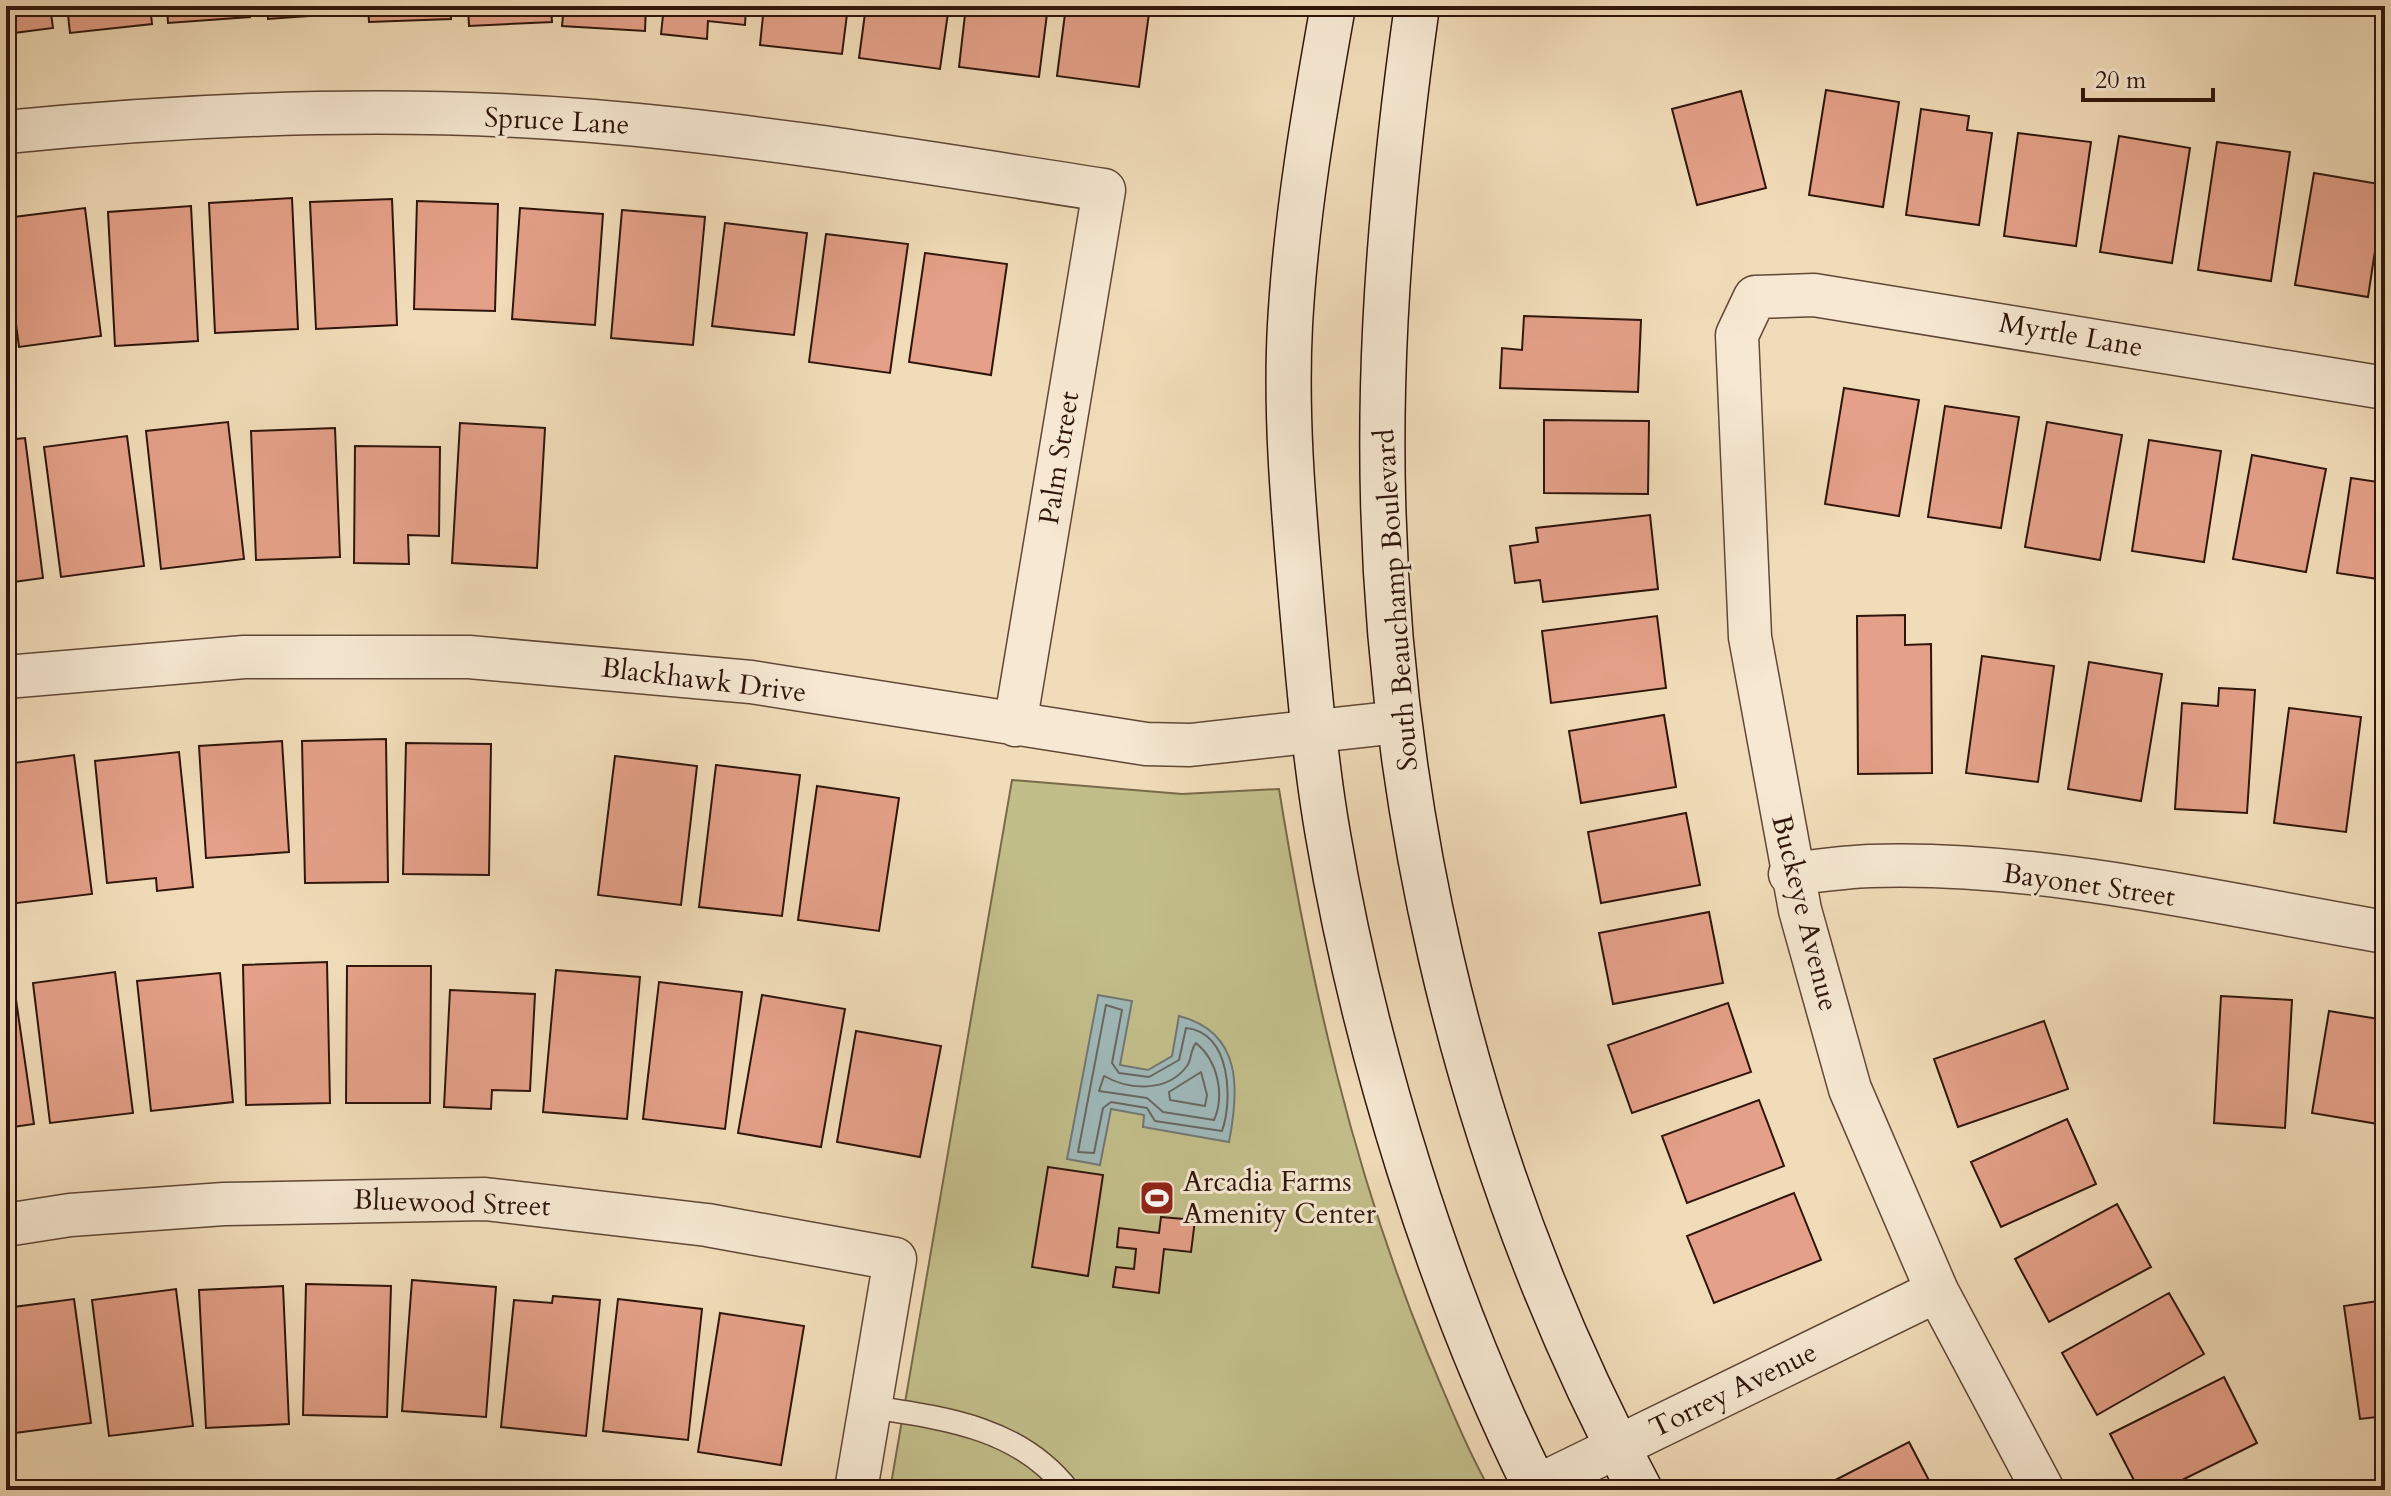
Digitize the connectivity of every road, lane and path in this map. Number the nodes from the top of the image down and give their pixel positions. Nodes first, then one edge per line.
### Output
1 (1333, 6) edge
2 (1417, 6) edge
3 (6, 132) edge
4 (1104, 190) joint
5 (1755, 297) joint
6 (2385, 388) edge
7 (6, 677) edge
8 (1399, 722) junction
9 (1015, 725) junction
10 (1313, 733) junction
11 (1790, 874) junction
12 (2385, 932) edge
13 (6, 1225) edge
14 (1937, 1291) junction
15 (870, 1407) junction
16 (1617, 1446) junction
17 (1534, 1489) edge
18 (856, 1490) edge
19 (1068, 1490) edge
20 (1640, 1490) edge
21 (2043, 1490) edge

1 - 10 street
2 - 8 street, South Beauchamp Boulevard
3 - 4 street, Spruce Lane
4 - 9 street, Palm Street
5 - 6 street, Myrtle Lane
5 - 11 street, Buckeye Avenue
7 - 9 street, Blackhawk Drive
8 - 10 street, Blackhawk Drive
8 - 16 street, South Beauchamp Boulevard
9 - 10 street, Blackhawk Drive
10 - 17 street
11 - 12 street, Bayonet Street
11 - 14 street, Buckeye Avenue
13 - 15 street, Bluewood Street
14 - 16 street, Torrey Avenue
14 - 21 street, Buckeye Avenue
15 - 18 street
15 - 19 lane
16 - 17 street, Torrey Avenue
16 - 20 street, South Beauchamp Boulevard

